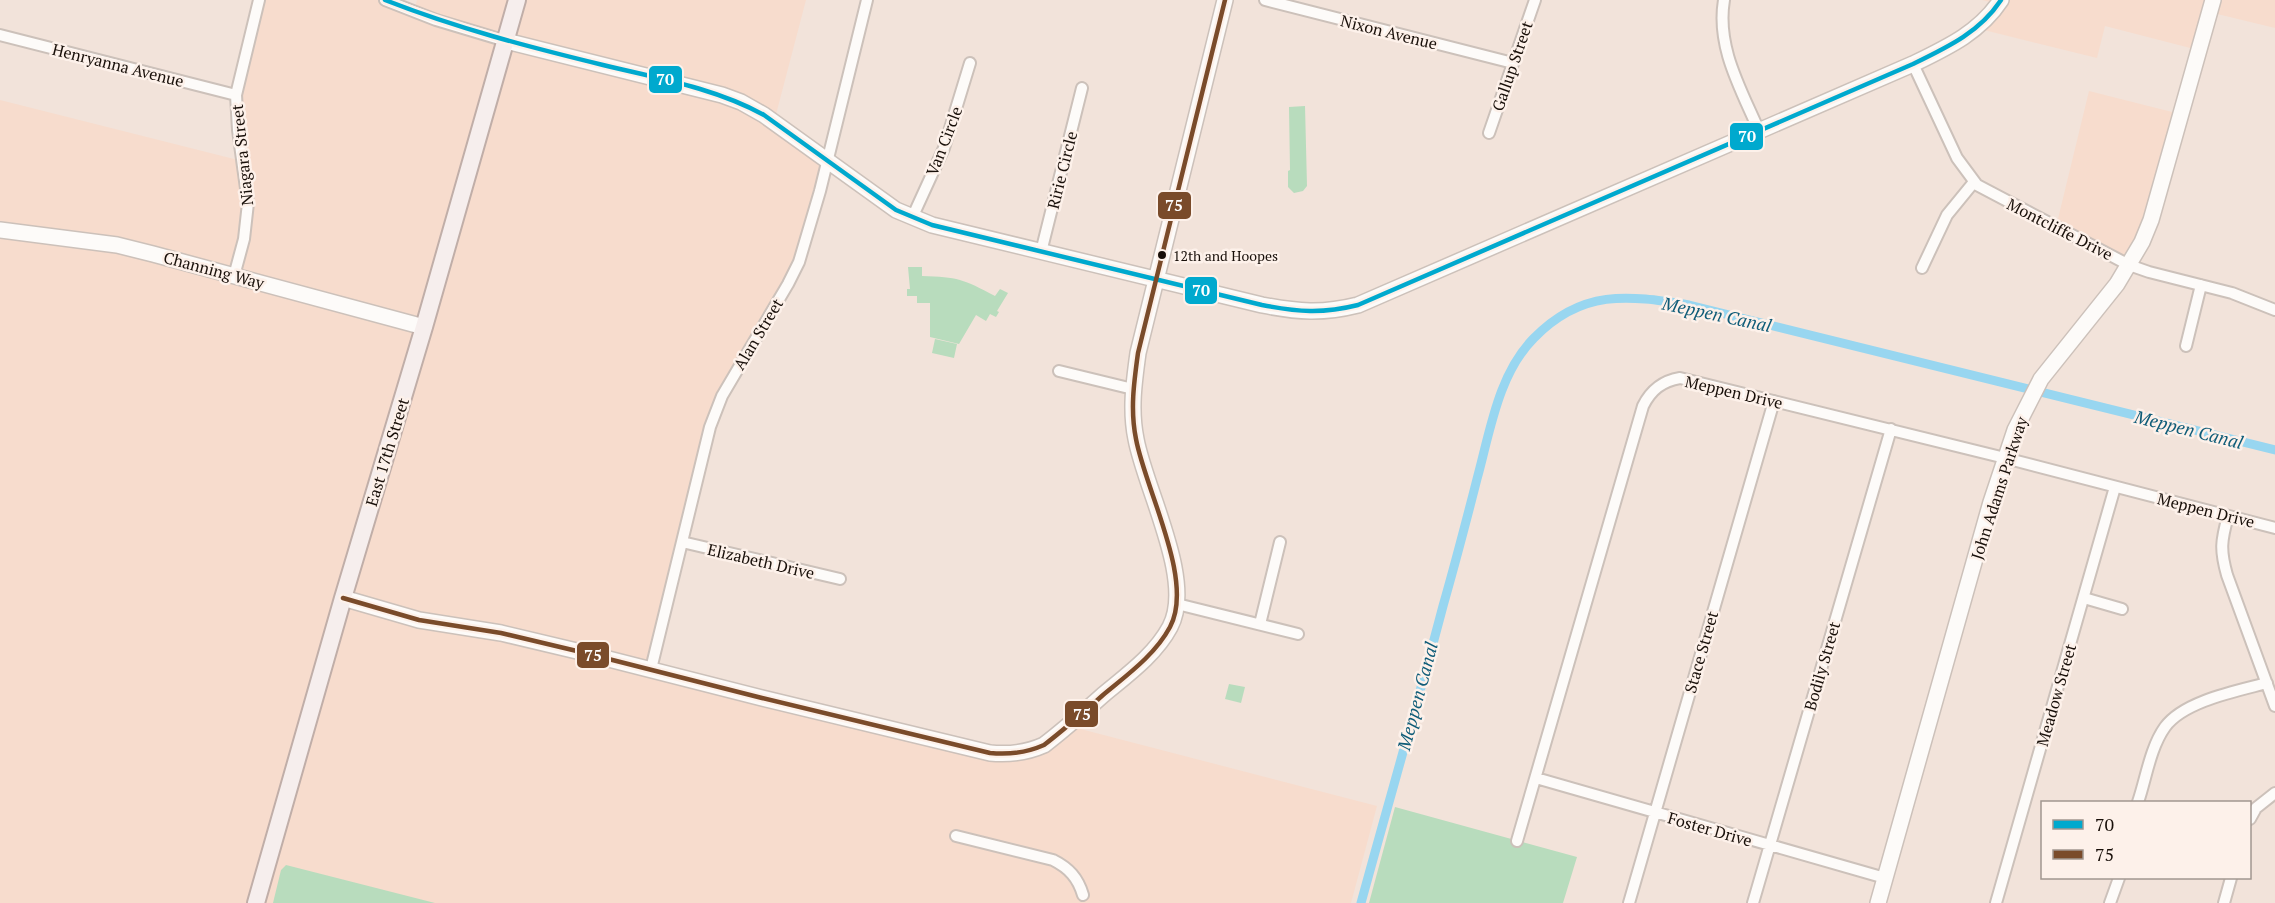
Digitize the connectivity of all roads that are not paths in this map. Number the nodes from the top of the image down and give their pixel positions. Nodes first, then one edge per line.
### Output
1 (259, 0) edge
2 (385, 0) edge
3 (517, 0) edge
4 (867, 0) edge
5 (1225, 0) edge
6 (1264, 0) edge
7 (1535, 0) edge
8 (1724, 0) edge
9 (2001, 0) edge
10 (2213, 0) edge
11 (0, 35) edge
12 (506, 41) junction
13 (970, 63) dead end
14 (1513, 63) junction
15 (1914, 64) junction
16 (1082, 88) dead end
17 (236, 95) junction
18 (1759, 131) junction
19 (1489, 133) dead end
20 (828, 160) junction
21 (1974, 182) junction
22 (912, 218) junction
23 (0, 230) edge
24 (1041, 252) junction
25 (2130, 265) junction
26 (1922, 268) dead end
27 (234, 276) junction
28 (1156, 280) junction
29 (2201, 285) junction
30 (2275, 310) edge
31 (424, 327) junction
32 (2186, 346) dead end
33 (1059, 371) dead end
34 (1133, 389) junction
35 (1774, 401) junction
36 (1891, 429) junction
37 (2005, 458) junction
38 (2115, 487) junction
39 (2228, 516) junction
40 (2275, 528) edge
41 (682, 542) junction
42 (1280, 542) dead end
43 (840, 579) dead end
44 (343, 598) junction
45 (2084, 598) junction
46 (1177, 604) junction
47 (2122, 609) dead end
48 (1260, 624) junction
49 (1298, 634) dead end
50 (651, 669) junction
51 (2267, 683) junction
52 (2275, 706) edge
53 (1536, 778) junction
54 (2275, 793) edge
55 (2138, 801) edge
56 (1655, 813) junction
57 (2251, 817) edge
58 (956, 836) dead end
59 (1517, 841) dead end
60 (1771, 847) junction
61 (1885, 878) junction
62 (2119, 879) edge
63 (2231, 879) edge
64 (1083, 895) dead end
65 (256, 903) edge
66 (1629, 903) edge
67 (1753, 903) edge
68 (1878, 903) edge
69 (1996, 903) edge
70 (2110, 903) edge
71 (2224, 903) edge

1 - 17 street, Niagara Street
2 - 12 street
3 - 12 main road, East 17th Street
4 - 20 street, Alan Street
5 - 28 street
6 - 14 street, Nixon Avenue
7 - 14 street, Gallup Street
8 - 18 street
9 - 15 street
10 - 25 street, John Adams Parkway
11 - 17 street, Henryanna Avenue
12 - 20 street
12 - 31 main road, East 17th Street
13 - 22 street, Van Circle
14 - 19 street, Gallup Street
15 - 18 street
15 - 21 street, Montcliffe Drive
16 - 24 street, Ririe Circle
17 - 27 street, Niagara Street
18 - 28 street
20 - 22 street
20 - 41 street, Alan Street
21 - 25 street, Montcliffe Drive
21 - 26 street
22 - 24 street
23 - 27 street, Channing Way
24 - 28 street
25 - 29 street, Montcliffe Drive
25 - 37 street, John Adams Parkway
27 - 31 street, Channing Way
28 - 34 street
29 - 30 street, Montcliffe Drive
29 - 32 street
31 - 44 main road, East 17th Street
33 - 34 street
34 - 46 street
35 - 36 street, Meppen Drive
35 - 53 street, Meppen Drive
35 - 56 street, Stace Street
36 - 37 street, Meppen Drive
36 - 60 street, Bodily Street
37 - 38 street, Meppen Drive
37 - 61 street, John Adams Parkway
38 - 39 street, Meppen Drive
38 - 45 street, Meadow Street
39 - 40 street, Meppen Drive
39 - 51 street
41 - 43 street, Elizabeth Drive
41 - 50 street, Alan Street
42 - 48 street
44 - 50 street
44 - 65 main road, East 17th Street
45 - 47 street
45 - 69 street, Meadow Street
46 - 48 street
46 - 50 street
48 - 49 street
51 - 52 street
51 - 55 street
53 - 56 street, Foster Drive
53 - 59 street, Meppen Drive
54 - 57 street
56 - 60 street, Foster Drive
56 - 66 street, Stace Street
58 - 64 street
60 - 61 street, Foster Drive
60 - 67 street, Bodily Street
61 - 68 street, John Adams Parkway
62 - 70 street
63 - 71 street

